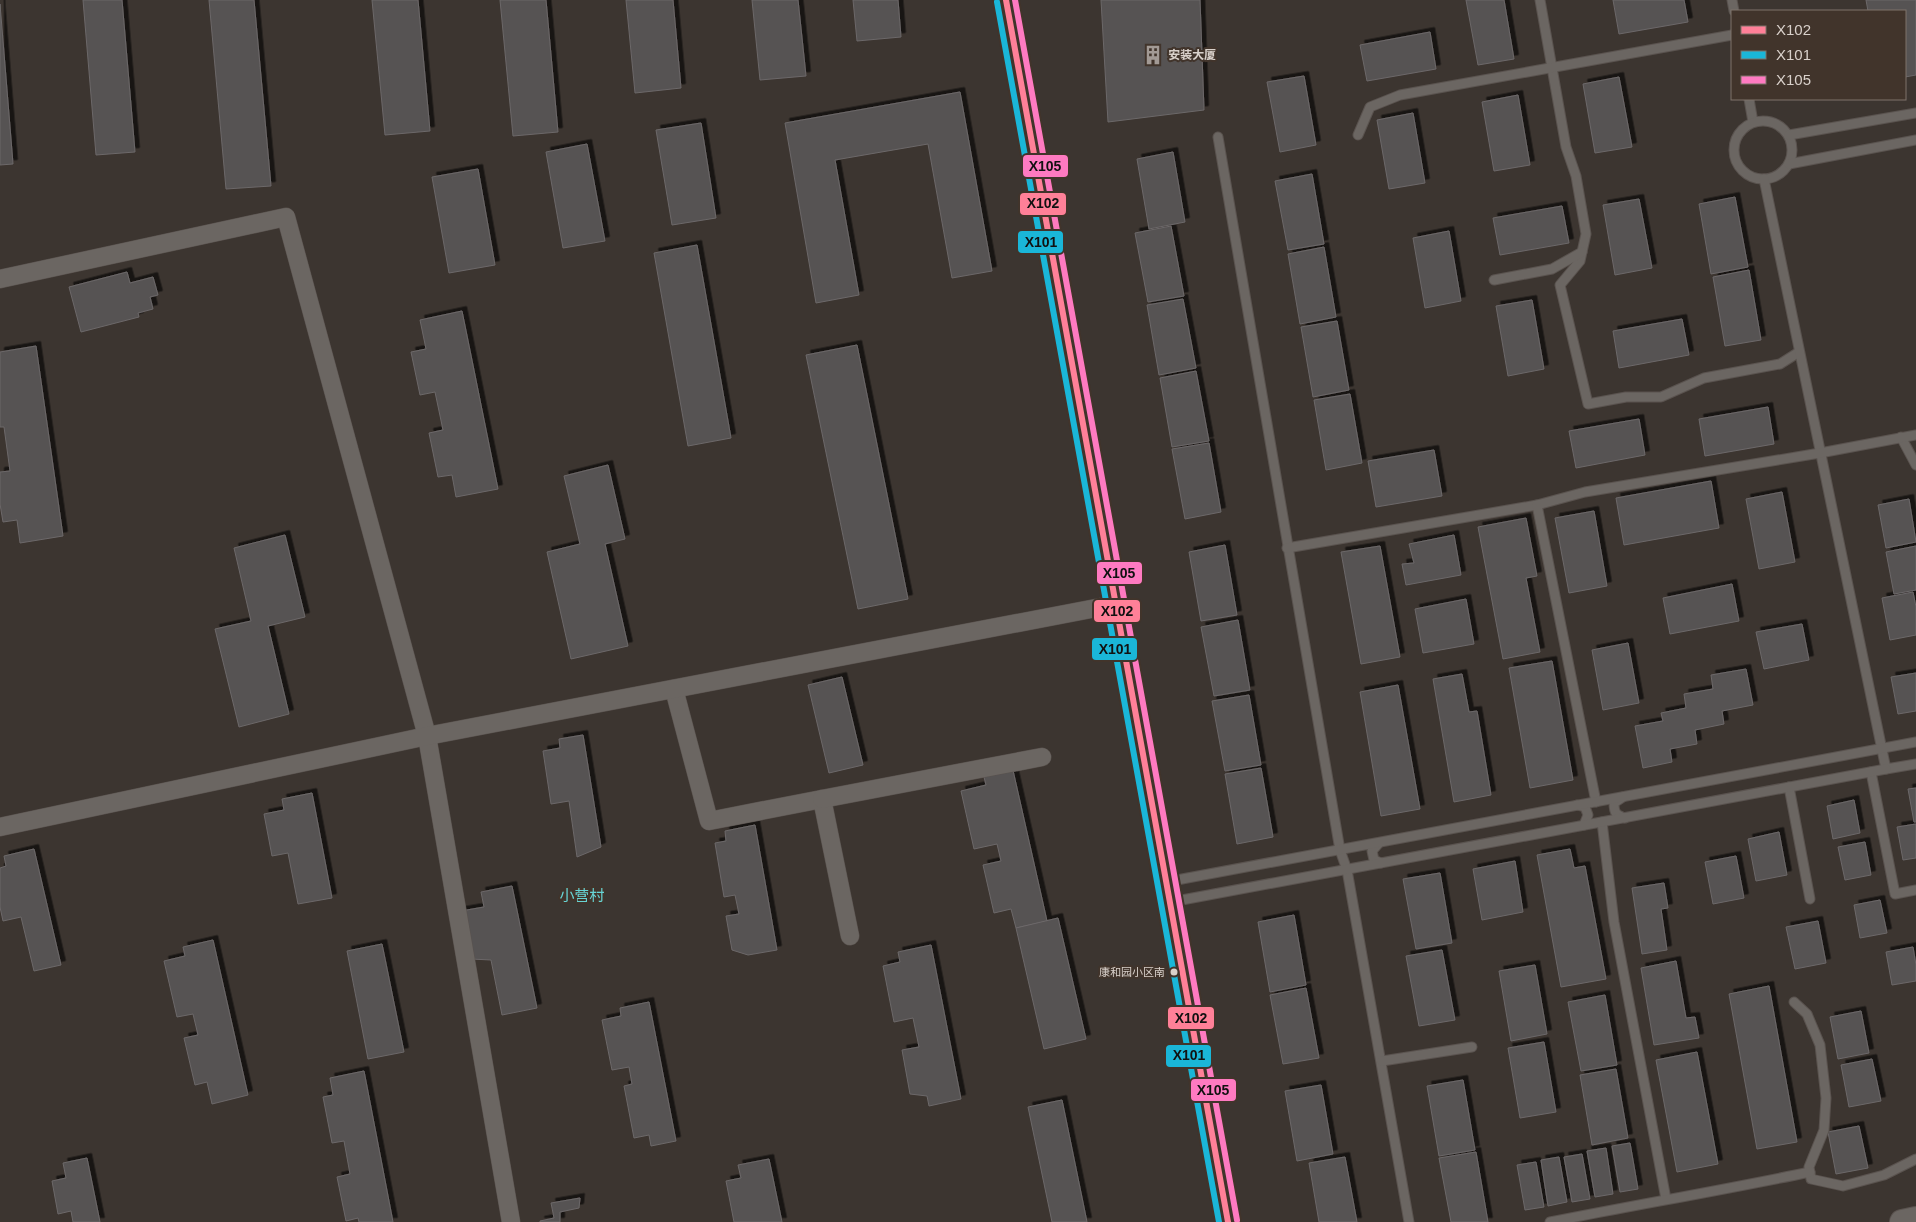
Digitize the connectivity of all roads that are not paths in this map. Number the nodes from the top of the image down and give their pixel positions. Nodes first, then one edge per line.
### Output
1 (1006, 0) edge
2 (1540, 0) edge
3 (1731, 35) edge
4 (1552, 67) junction
5 (1749, 100) edge
6 (1916, 113) edge
7 (1753, 122) junction
8 (1358, 135) dead end
9 (1789, 136) junction
10 (1218, 137) dead end
11 (1916, 140) edge
12 (1789, 164) junction
13 (1764, 179) junction
14 (1582, 252) junction
15 (0, 279) edge
16 (1494, 280) dead end
17 (1799, 352) junction
18 (1916, 434) edge
19 (1901, 437) junction
20 (1820, 453) junction
21 (1916, 465) edge
22 (1537, 505) junction
23 (1287, 548) junction
24 (1117, 604) junction
25 (674, 689) junction
26 (427, 736) junction
27 (1916, 742) edge
28 (1881, 748) junction
29 (1042, 757) dead end
30 (1916, 764) edge
31 (1886, 769) junction
32 (1871, 772) junction
33 (1789, 787) junction
34 (1623, 797) junction
35 (822, 799) junction
36 (1596, 802) junction
37 (1577, 805) junction
38 (1625, 818) junction
39 (1602, 822) junction
40 (1584, 825) junction
41 (0, 827) edge
42 (1379, 842) junction
43 (1340, 850) junction
44 (1381, 863) junction
45 (1347, 870) junction
46 (1916, 890) edge
47 (1168, 892) junction
48 (1810, 899) dead end
49 (850, 936) dead end
50 (1794, 1002) dead end
51 (1472, 1047) dead end
52 (1382, 1061) junction
53 (1916, 1159) edge
54 (1810, 1172) junction
55 (1666, 1199) junction
56 (1916, 1219) edge
57 (511, 1222) edge
58 (1228, 1222) edge
59 (1409, 1222) edge
60 (1550, 1222) edge
61 (1902, 1222) edge

1 - 24 street
2 - 4 lane
3 - 4 lane
4 - 8 lane
4 - 14 lane
5 - 7 lane
6 - 9 lane
7 - 9 lane
7 - 13 lane
9 - 12 lane
10 - 23 lane
11 - 12 lane
12 - 13 lane
13 - 17 lane
14 - 16 lane
14 - 17 lane
15 - 26 street
17 - 20 lane
18 - 19 lane
19 - 20 lane
19 - 21 lane
20 - 22 lane
20 - 28 lane
22 - 23 lane
22 - 36 lane
23 - 43 lane
24 - 25 street
24 - 47 street
25 - 26 street
25 - 35 street
26 - 41 street
26 - 57 street
27 - 28 lane
28 - 31 lane
28 - 34 lane
29 - 35 street
30 - 31 lane
31 - 32 lane
32 - 33 lane
32 - 46 lane
33 - 38 lane
33 - 48 lane
34 - 36 lane
34 - 38 lane
35 - 49 street
36 - 37 lane
37 - 40 lane
37 - 42 lane
38 - 39 lane
39 - 40 lane
39 - 55 lane
40 - 44 lane
42 - 43 lane
42 - 44 lane
43 - 45 lane
43 - 47 lane
44 - 45 lane
45 - 47 lane
45 - 52 lane
47 - 58 street
50 - 54 lane
51 - 52 lane
52 - 59 lane
53 - 54 lane
54 - 55 lane
55 - 60 lane
56 - 61 street

